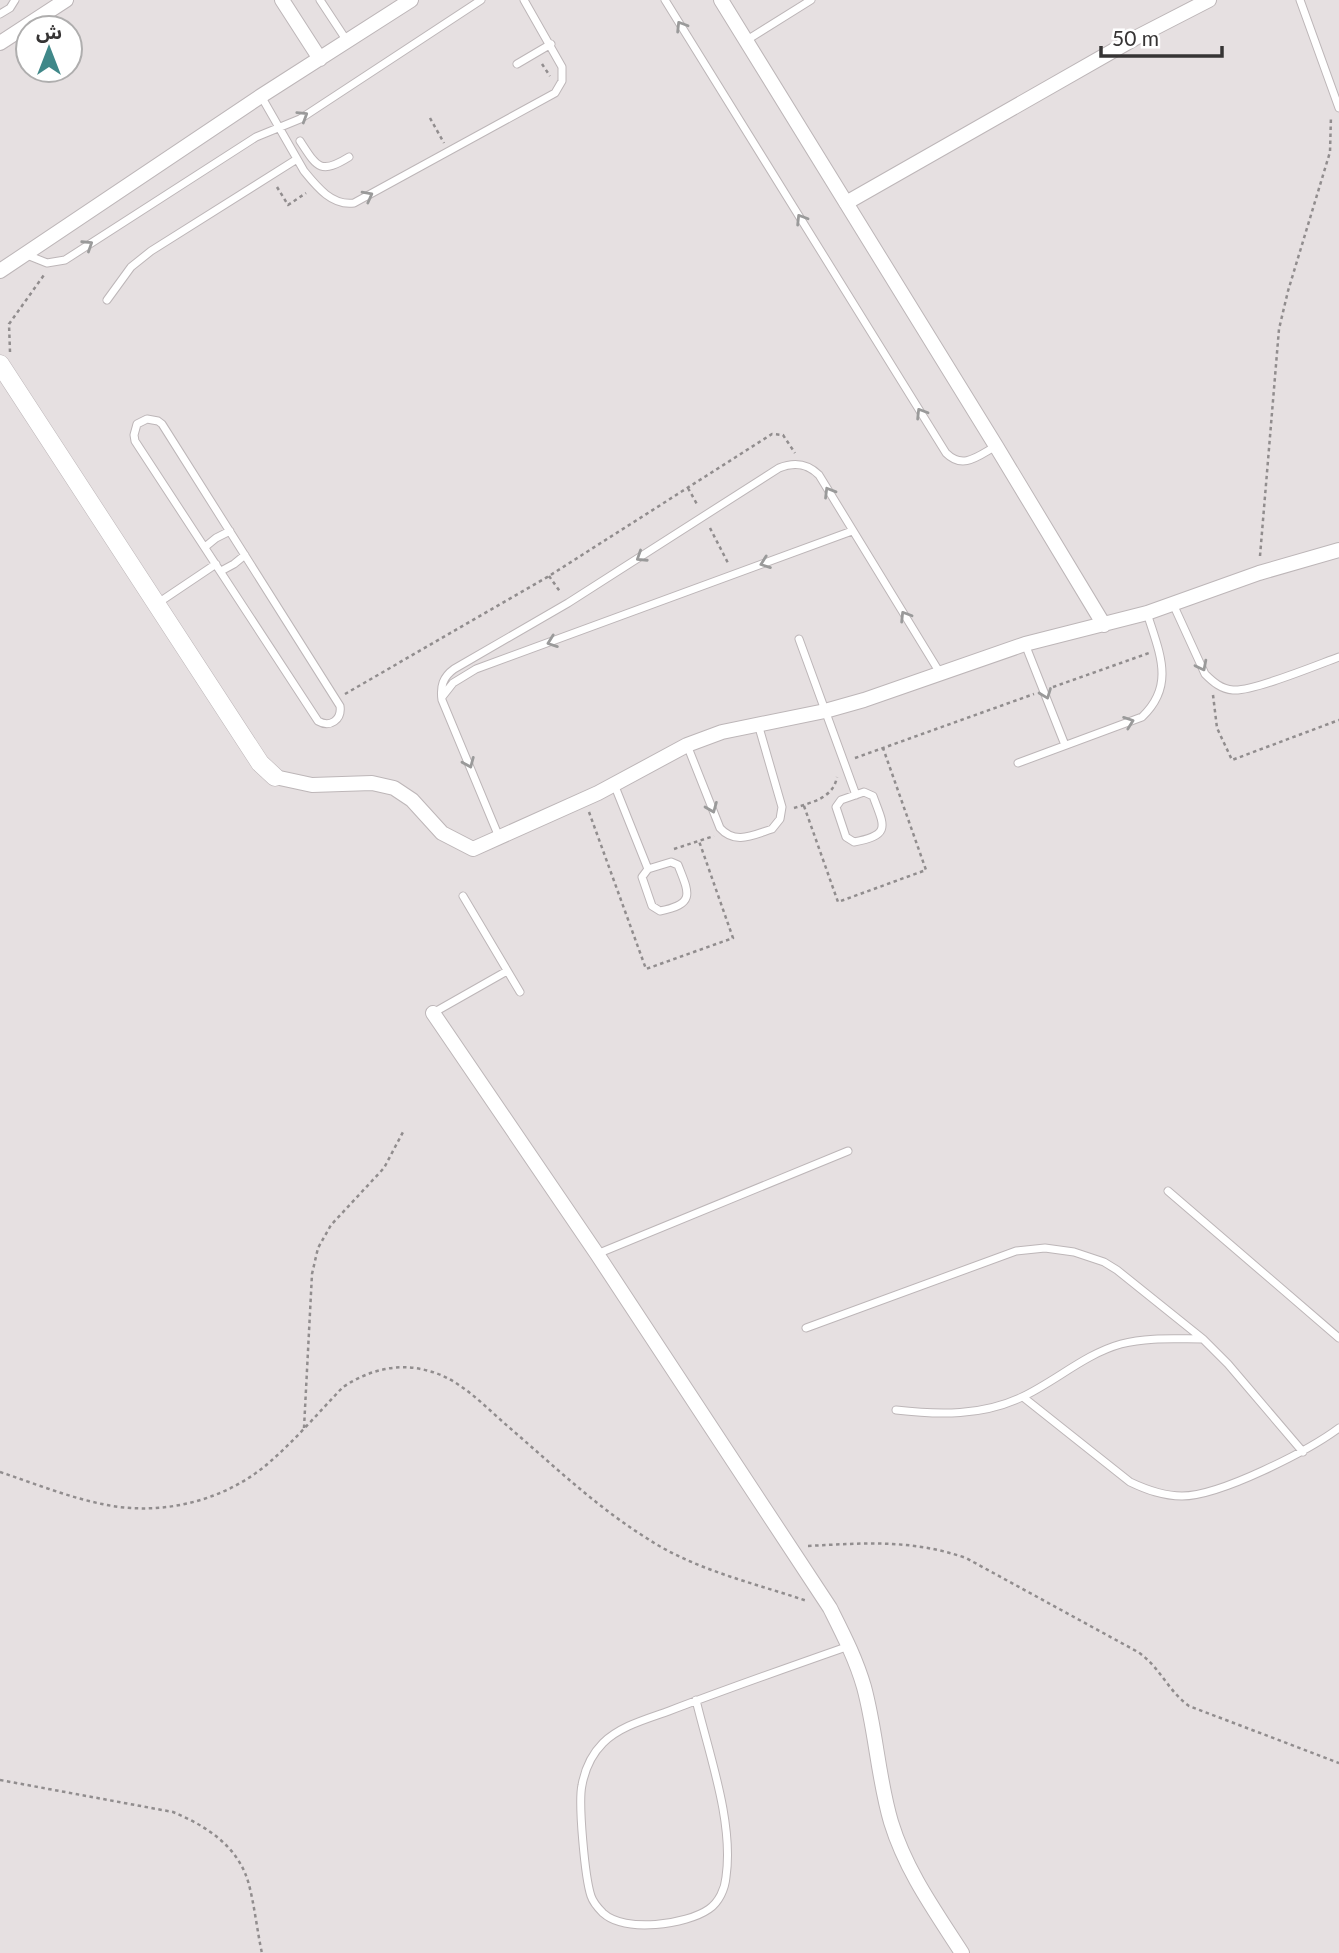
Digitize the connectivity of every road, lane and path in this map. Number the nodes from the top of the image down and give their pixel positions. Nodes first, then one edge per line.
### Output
1 (15, 0) edge
2 (66, 0) edge
3 (282, 0) edge
4 (320, 0) edge
5 (411, 0) edge
6 (481, 0) edge
7 (524, 0) edge
8 (665, 0) edge
9 (721, 0) edge
10 (811, 0) edge
11 (1209, 0) edge
12 (1300, 0) edge
13 (0, 14) edge
14 (747, 40) junction
15 (347, 41) junction
16 (0, 43) edge
17 (551, 44) junction
18 (535, 53) junction
19 (320, 59) junction
20 (517, 64) dead end
21 (561, 84) junction
22 (1332, 89) junction
23 (261, 96) junction
24 (1339, 107) edge
25 (430, 118) dead end
26 (280, 128) junction
27 (300, 141) dead end
28 (449, 152) junction
29 (349, 158) dead end
30 (297, 159) junction
31 (846, 203) junction
32 (26, 254) junction
33 (51, 263) junction
34 (0, 271) edge
35 (107, 300) dead end
36 (5, 357) edge
37 (996, 446) junction
38 (801, 464) junction
39 (688, 488) junction
40 (704, 516) junction
41 (230, 531) junction
42 (852, 531) junction
43 (205, 547) junction
44 (1339, 550) edge
45 (245, 555) junction
46 (218, 568) junction
47 (1259, 573) junction
48 (734, 575) junction
49 (549, 576) junction
50 (568, 603) junction
51 (156, 604) junction
52 (1173, 604) junction
53 (1147, 613) junction
54 (1104, 625) junction
55 (799, 639) dead end
56 (1025, 644) junction
57 (1158, 650) junction
58 (1339, 657) edge
59 (941, 674) junction
60 (1211, 681) junction
61 (1045, 690) junction
62 (442, 697) junction
63 (336, 699) junction
64 (825, 711) junction
65 (1339, 720) edge
66 (758, 723) junction
67 (687, 745) junction
68 (1065, 745) junction
69 (844, 762) junction
70 (1018, 763) dead end
71 (275, 777) joint
72 (614, 783) junction
73 (856, 795) junction
74 (781, 813) junction
75 (724, 833) junction
76 (499, 837) junction
77 (644, 860) junction
78 (648, 869) junction
79 (463, 897) dead end
80 (507, 971) junction
81 (520, 992) dead end
82 (433, 1013) joint
83 (403, 1132) dead end
84 (848, 1151) dead end
85 (1168, 1191) dead end
86 (597, 1254) junction
87 (806, 1328) dead end
88 (1339, 1338) edge
89 (1203, 1339) junction
90 (1023, 1397) junction
91 (896, 1410) dead end
92 (304, 1428) junction
93 (1339, 1428) edge
94 (1304, 1452) junction
95 (0, 1472) edge
96 (790, 1547) junction
97 (830, 1608) junction
98 (849, 1646) junction
99 (696, 1700) junction
100 (1339, 1763) edge
101 (0, 1780) edge
102 (261, 1953) edge
103 (962, 1953) edge

1 - 13 lane
2 - 16 street
3 - 19 street
4 - 15 lane
5 - 15 street
26 -> 6 lane
7 - 17 lane
37 -> 8 lane
9 - 14 street
10 - 14 lane
11 - 31 street
12 - 22 lane
14 - 31 street
15 - 19 street
17 - 18 lane
17 - 21 lane
18 - 20 lane
18 - 21 path
19 - 23 street
21 - 28 lane
22 - 24 lane
22 - 47 path
23 - 26 lane
23 - 32 street
25 - 28 path
26 - 30 lane
33 -> 26 lane
27 - 29 lane
30 -> 28 lane
30 - 35 lane
31 - 37 street
32 - 33 lane
32 - 34 street
33 - 36 path
36 - 51 street
37 - 54 street
38 - 39 path
38 - 40 lane
42 -> 38 lane
39 - 40 path
39 - 49 path
40 - 48 path
40 -> 50 lane
41 - 43 lane
41 - 43 lane
41 - 45 lane
42 -> 48 lane
59 -> 42 lane
43 - 46 lane
44 - 47 street
45 - 46 lane
45 - 63 lane
46 - 51 lane
46 - 63 lane
47 - 52 street
48 -> 62 lane
49 - 50 path
49 - 63 path
50 - 62 lane
51 - 71 street
52 - 53 street
52 -> 60 lane
53 - 54 street
53 - 57 lane
54 - 56 street
55 - 64 lane
56 - 59 street
56 - 61 lane
57 - 61 path
68 -> 57 lane
58 - 60 lane
59 - 64 street
60 - 65 path
61 -> 68 lane
61 - 69 path
62 -> 76 lane
64 - 66 street
64 - 69 lane
66 - 67 street
66 - 74 lane
67 - 72 street
67 -> 75 lane
68 - 70 lane
69 - 73 lane
69 - 74 path
71 - 76 street
72 - 76 street
72 - 77 lane
73 - 73 lane
74 - 75 lane
75 - 77 path
77 - 78 lane
78 - 78 lane
79 - 80 lane
80 - 81 lane
80 - 82 lane
82 - 86 street
83 - 92 path
84 - 86 lane
85 - 88 lane
86 - 96 street
87 - 89 lane
89 - 90 lane
89 - 94 lane
90 - 91 lane
90 - 94 lane
92 - 95 path
92 - 97 path
93 - 94 lane
96 - 97 street
96 - 100 path
97 - 98 street
98 - 99 lane
98 - 103 street
99 - 99 lane
101 - 102 path

